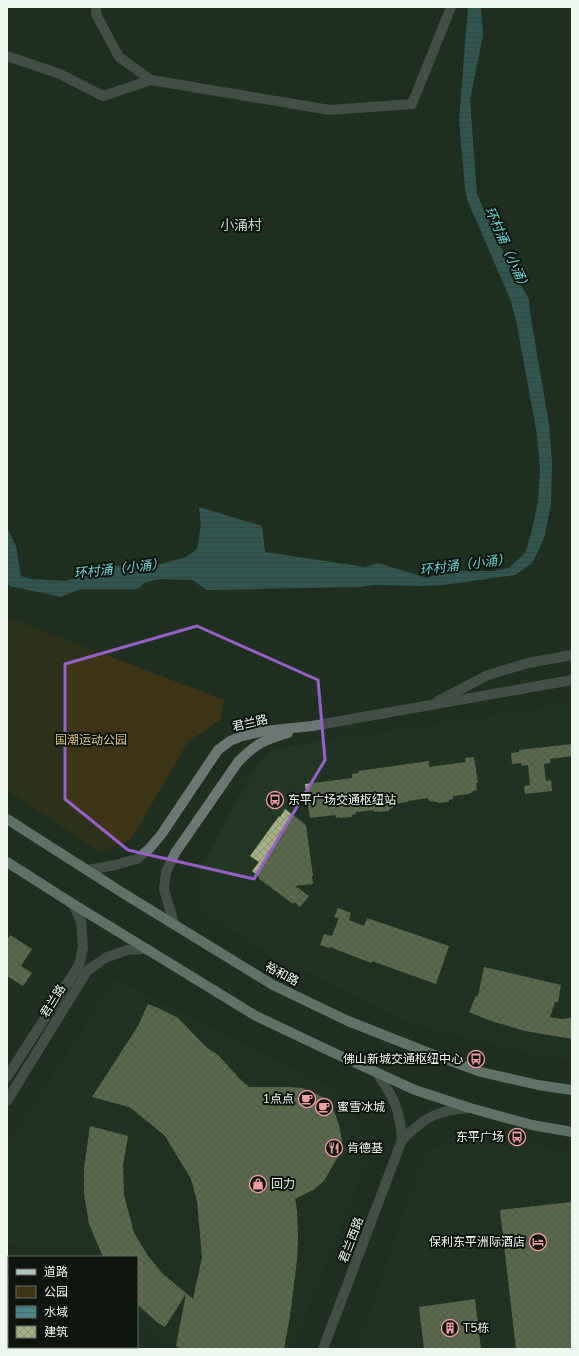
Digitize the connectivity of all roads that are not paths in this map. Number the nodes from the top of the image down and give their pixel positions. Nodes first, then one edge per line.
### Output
1 (96, 7) edge
2 (451, 7) edge
3 (7, 56) edge
4 (151, 80) junction
5 (572, 655) edge
6 (572, 680) edge
7 (428, 706) junction
8 (312, 726) junction
9 (7, 819) edge
10 (7, 862) edge
11 (88, 870) junction
12 (73, 904) junction
13 (174, 924) junction
14 (147, 949) junction
15 (377, 1073) junction
16 (7, 1077) edge
17 (572, 1090) edge
18 (7, 1101) edge
19 (470, 1108) junction
20 (572, 1132) edge
21 (402, 1140) junction
22 (323, 1349) edge

1 - 4 street
2 - 4 street
3 - 4 street
5 - 7 street, 君兰路
6 - 7 street, 君兰路
7 - 8 street, 君兰路
8 - 11 street, 君兰路
8 - 13 street
9 - 11 main road, 裕和路
10 - 12 main road
11 - 13 main road, 裕和路
12 - 14 main road
12 - 16 street, 君兰路
13 - 17 main road, 裕和路
14 - 15 main road
14 - 18 street, 君兰路
15 - 19 main road
15 - 21 street
19 - 20 main road
19 - 21 street
21 - 22 street, 君兰西路

